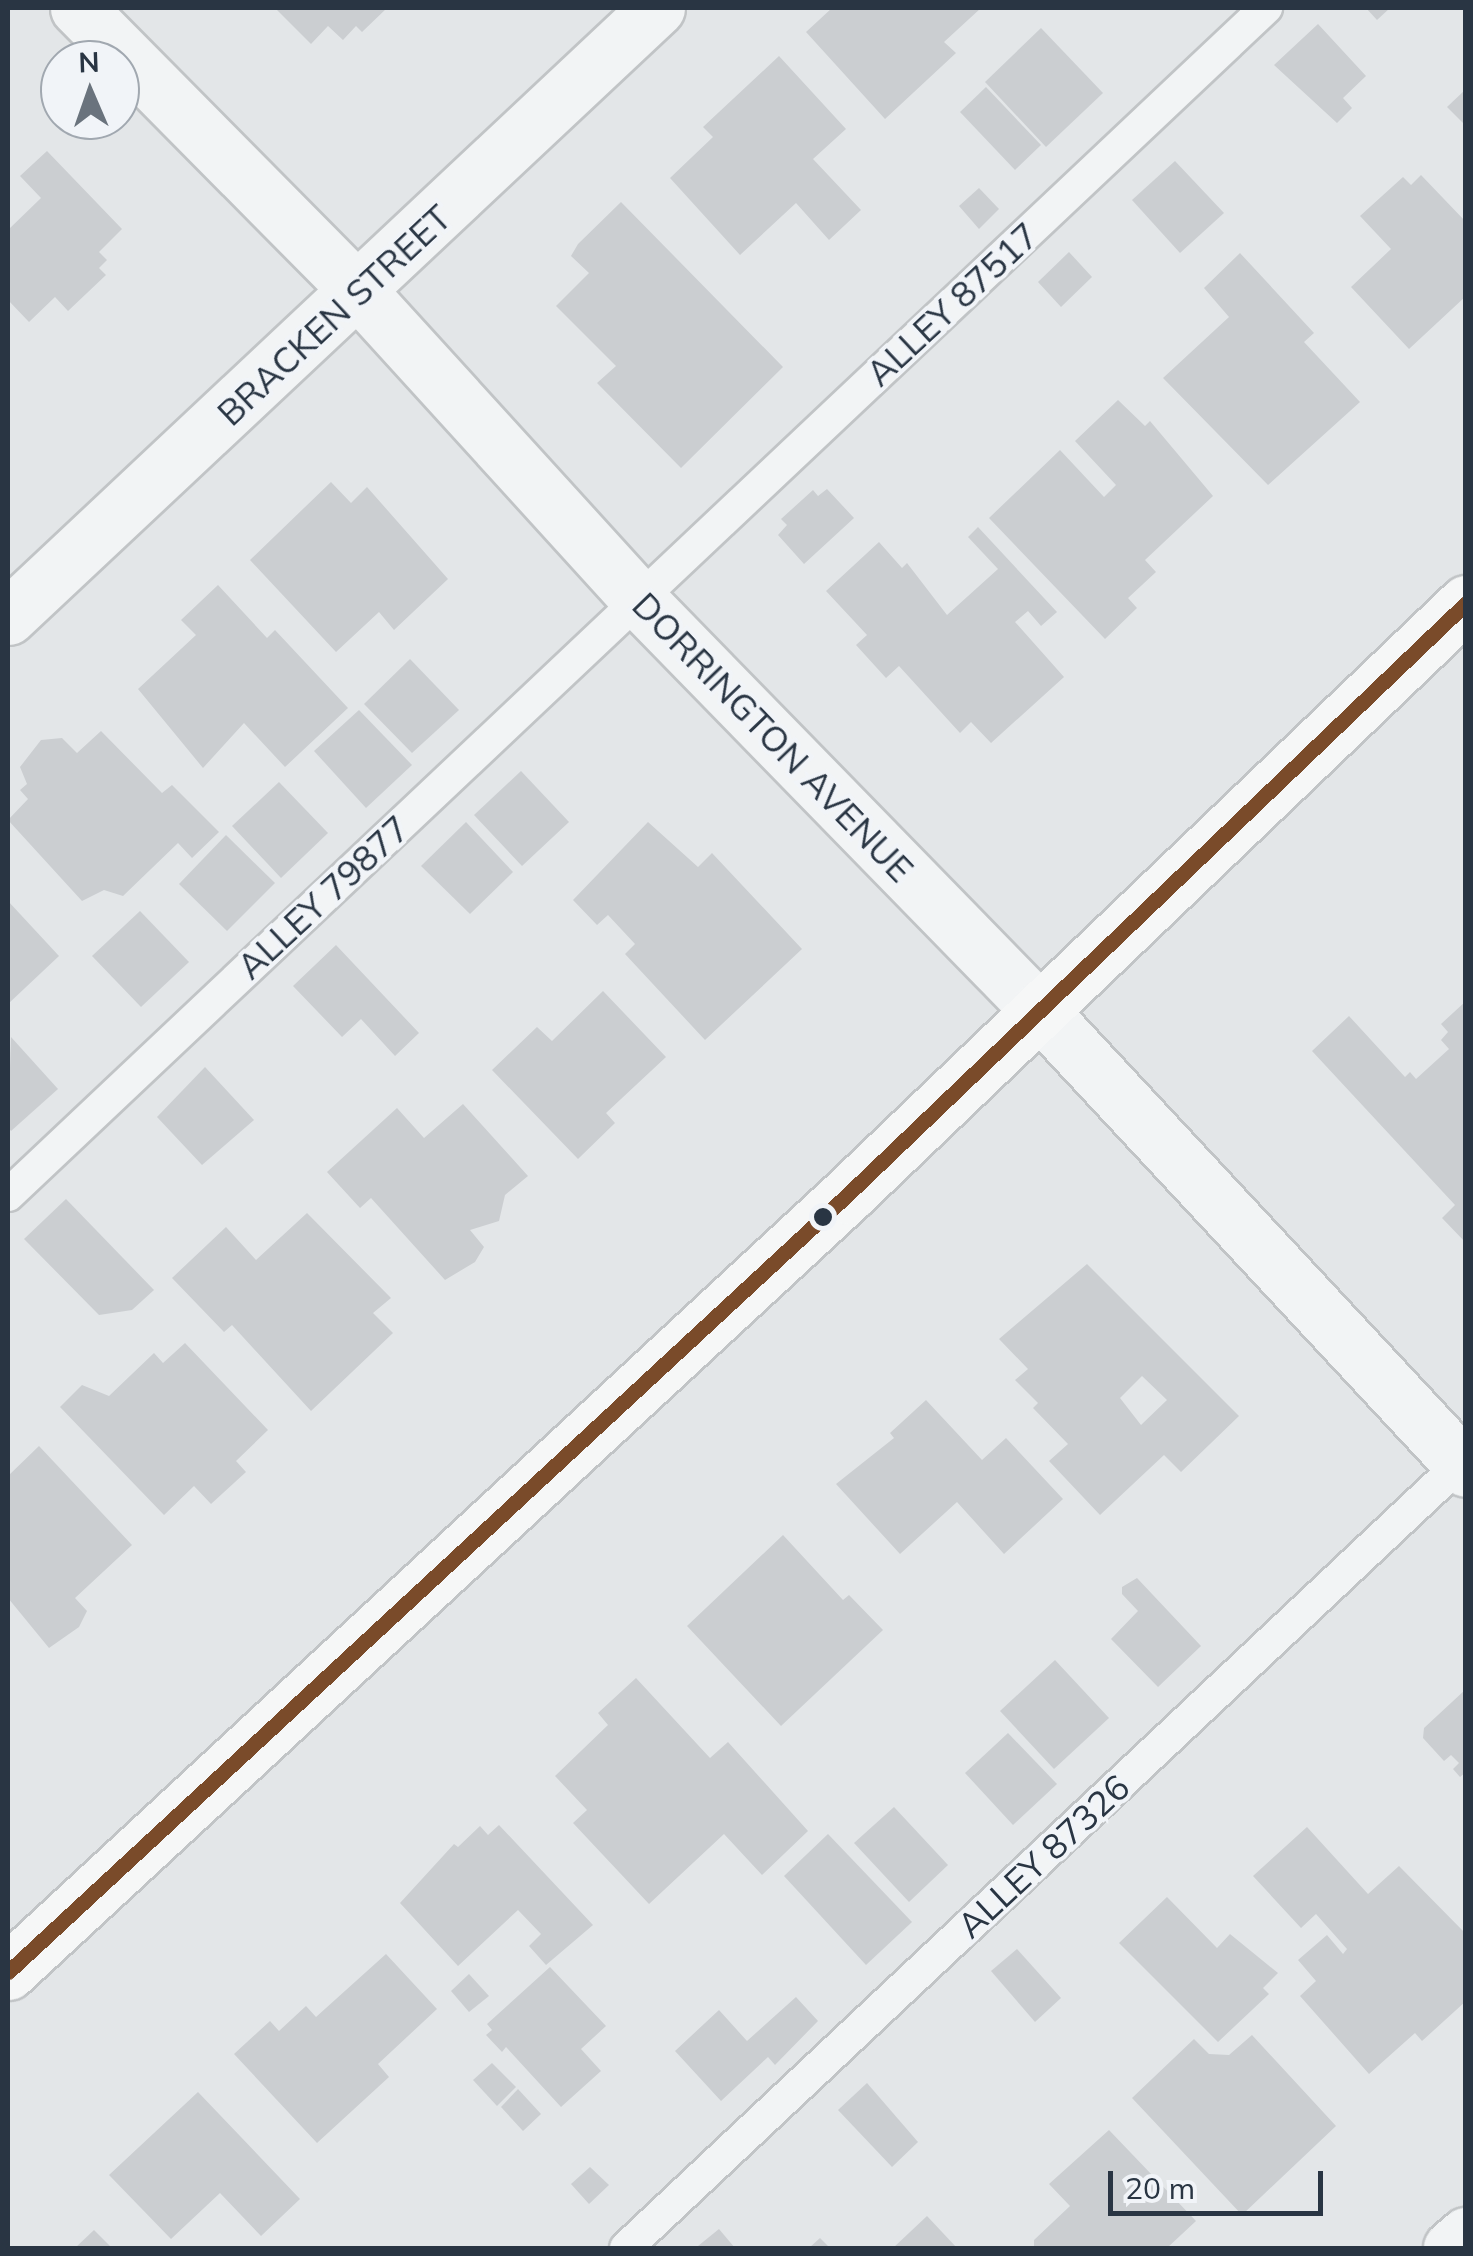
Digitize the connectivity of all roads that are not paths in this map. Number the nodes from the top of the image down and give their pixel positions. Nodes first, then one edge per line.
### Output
1 (78, 8) edge
2 (657, 8) edge
3 (1266, 8) edge
4 (360, 293) junction
5 (639, 600) junction
6 (1466, 603) edge
7 (8, 617) edge
8 (1038, 1009) junction
9 (8, 1194) edge
10 (1463, 1466) edge
11 (8, 1972) edge
12 (1466, 2235) edge
13 (626, 2248) edge
14 (1451, 2248) edge

1 - 4 street, DORRINGTON AVENUE
2 - 4 street, BRACKEN STREET
3 - 5 lane, ALLEY 87517
4 - 5 street, DORRINGTON AVENUE
4 - 7 street, BRACKEN STREET
5 - 8 street, DORRINGTON AVENUE
5 - 9 lane, ALLEY 79877
6 - 8 main road
8 - 10 street, DORRINGTON AVENUE
8 - 11 main road
10 - 13 lane, ALLEY 87326
12 - 14 street

